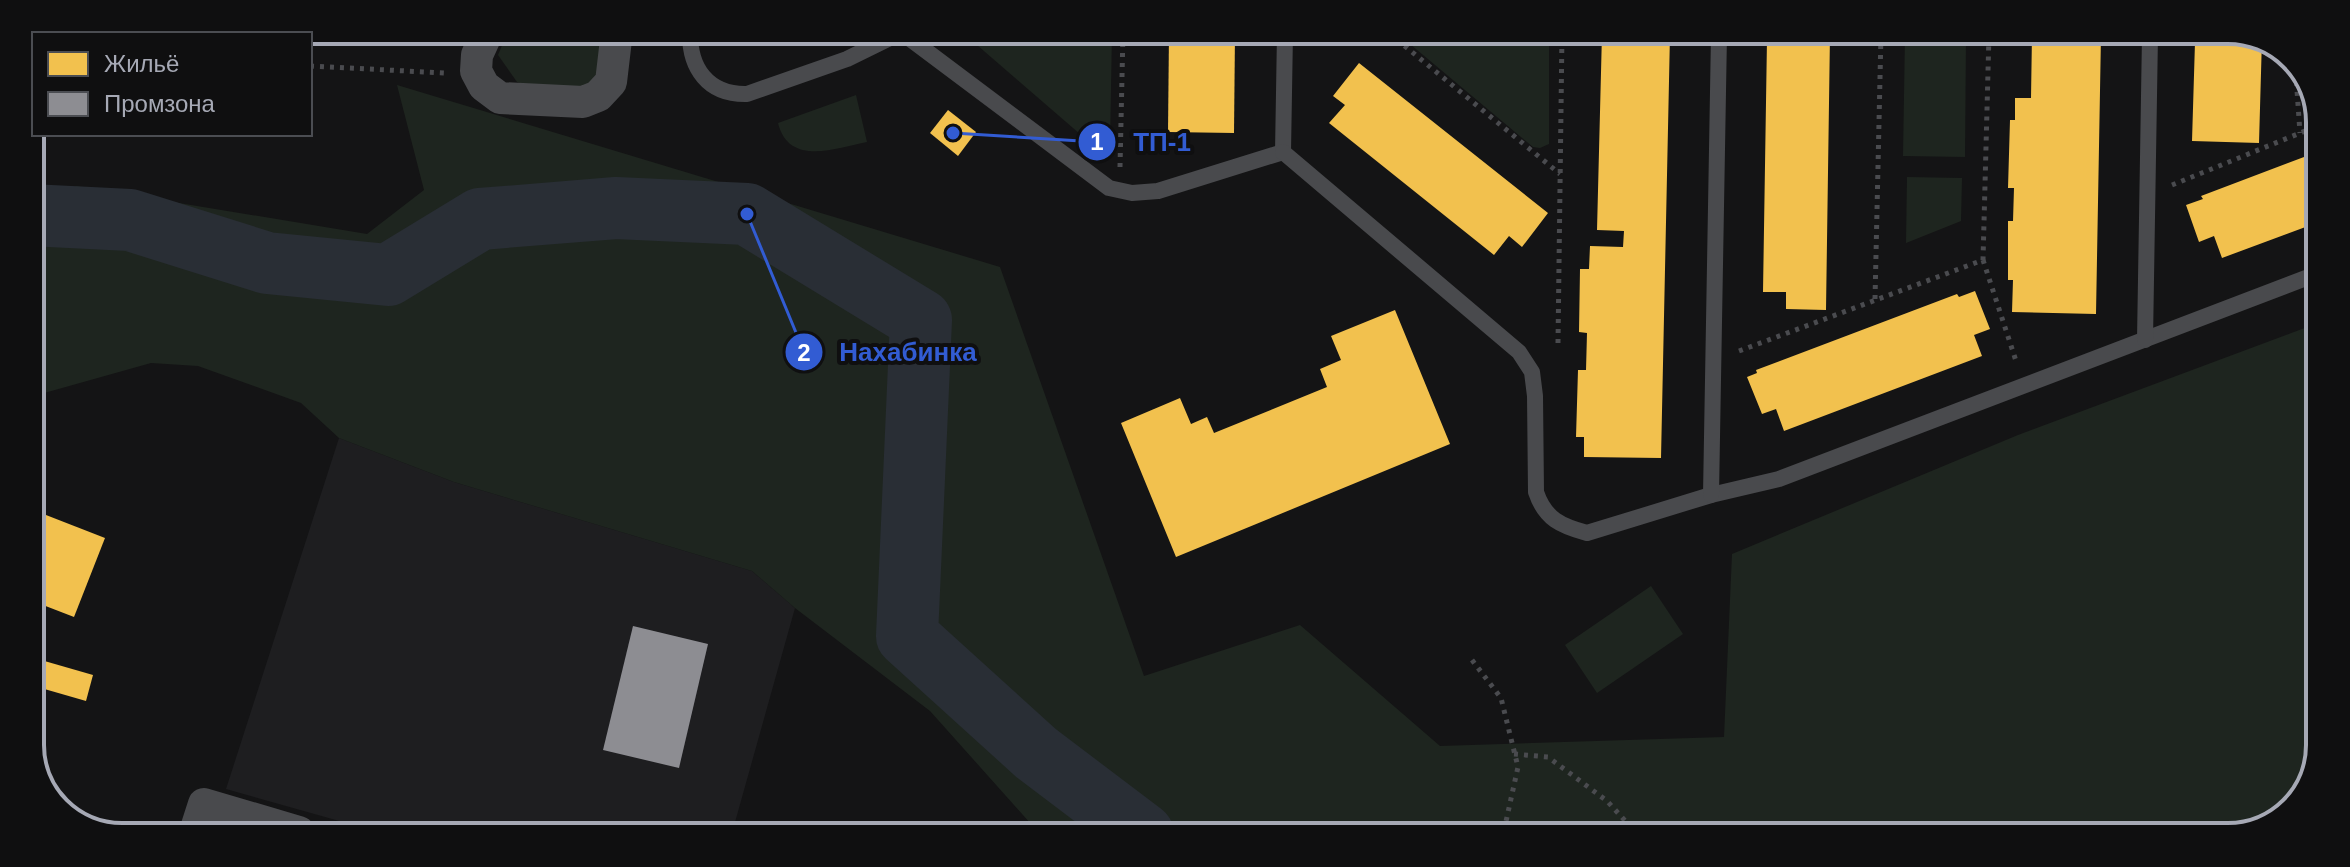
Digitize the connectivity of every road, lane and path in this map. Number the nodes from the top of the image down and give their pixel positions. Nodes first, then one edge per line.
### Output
1 (482, 44) edge
2 (615, 44) edge
3 (691, 44) edge
4 (878, 44) edge
5 (918, 44) edge
6 (1123, 44) edge
7 (1285, 44) edge
8 (1402, 44) edge
9 (1562, 44) edge
10 (1719, 44) edge
11 (1881, 44) edge
12 (1989, 44) edge
13 (2150, 44) edge
14 (312, 66) edge
15 (476, 71) junction
16 (2297, 84) edge
17 (2306, 131) edge
18 (2300, 133) junction
19 (1283, 152) junction
20 (1120, 174) dead end
21 (1560, 174) junction
22 (2170, 186) dead end
23 (1983, 260) junction
24 (2306, 278) edge
25 (1875, 299) junction
26 (2145, 340) junction
27 (1558, 343) dead end
28 (1739, 351) dead end
29 (2017, 366) dead end
30 (1711, 495) junction
31 (1472, 660) dead end
32 (1514, 754) junction
33 (199, 818) edge
34 (235, 823) edge
35 (1506, 823) edge
36 (1627, 823) edge

1 - 15 street
2 - 15 street
3 - 4 lane
5 - 19 lane
6 - 20 path
7 - 19 lane
8 - 21 path
9 - 21 path
10 - 30 lane
11 - 25 path
12 - 23 path
13 - 26 lane
14 - 15 path
16 - 18 path
17 - 18 path
18 - 22 path
19 - 30 lane
21 - 27 path
23 - 25 path
23 - 29 path
24 - 26 lane
25 - 28 path
26 - 30 lane
31 - 32 path
32 - 35 path
32 - 36 path
33 - 34 street

